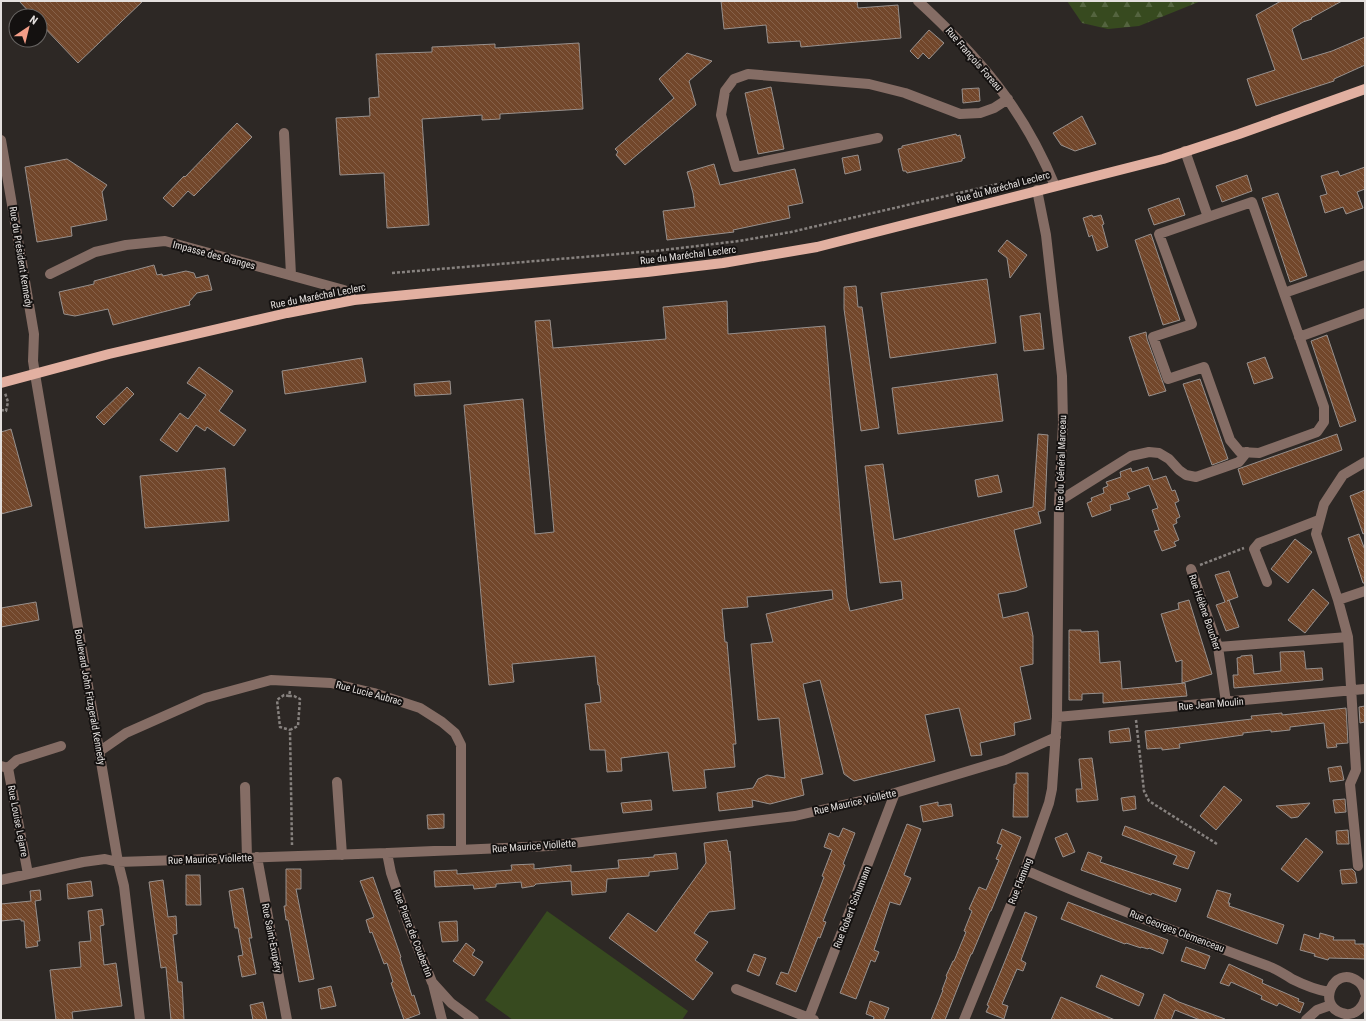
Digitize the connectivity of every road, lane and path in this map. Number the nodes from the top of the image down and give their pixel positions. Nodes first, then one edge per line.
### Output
1 (918, 1) edge
2 (1365, 89) edge
3 (1008, 99) junction
4 (284, 133) dead end
5 (878, 138) dead end
6 (1, 140) edge
7 (1185, 151) junction
8 (1002, 183) dead end
9 (1055, 186) junction
10 (1038, 190) junction
11 (1208, 217) junction
12 (1365, 265) edge
13 (50, 274) dead end
14 (392, 274) dead end
15 (292, 275) junction
16 (1284, 293) junction
17 (354, 300) junction
18 (1365, 313) edge
19 (1299, 336) junction
20 (35, 374) junction
21 (1, 383) edge
22 (8, 402) dead end
23 (1, 410) edge
24 (1246, 452) junction
25 (1365, 462) edge
26 (1059, 501) junction
27 (1320, 520) junction
28 (1259, 543) junction
29 (1191, 569) joint
30 (1267, 582) dead end
31 (1365, 591) edge
32 (1338, 600) junction
33 (1348, 637) junction
34 (1218, 647) junction
35 (290, 681) junction
36 (1365, 689) edge
37 (1352, 690) junction
38 (290, 696) junction
39 (1226, 702) junction
40 (1134, 711) junction
41 (1057, 717) junction
42 (290, 730) junction
43 (1056, 737) junction
44 (61, 746) dead end
45 (100, 751) junction
46 (5, 767) edge
47 (337, 782) dead end
48 (245, 787) dead end
49 (895, 793) junction
50 (1217, 844) dead end
51 (461, 850) junction
52 (387, 853) junction
53 (342, 855) junction
54 (293, 856) junction
55 (252, 857) junction
56 (118, 862) junction
57 (1358, 866) dead end
58 (1025, 870) junction
59 (28, 874) junction
60 (1, 880) edge
61 (432, 982) junction
62 (736, 989) dead end
63 (1364, 989) edge
64 (1329, 992) junction
65 (1365, 999) edge
66 (1331, 1005) junction
67 (1354, 1017) edge
68 (811, 1019) edge
69 (140, 1020) edge
70 (287, 1020) edge
71 (442, 1020) edge
72 (474, 1020) edge
73 (964, 1020) edge
74 (1306, 1020) edge

1 - 3 street, Rue François Foreau
2 - 7 main road, Rue du Maréchal Leclerc
3 - 5 street
3 - 9 street, Rue François Foreau
4 - 15 street
6 - 20 street, Rue du Président Kennedy
7 - 9 main road, Rue du Maréchal Leclerc
7 - 11 street
8 - 14 path
9 - 10 main road, Rue du Maréchal Leclerc
10 - 17 main road, Rue du Maréchal Leclerc
10 - 26 street, Rue du Général Marceau
11 - 16 street
11 - 24 street
12 - 16 street
13 - 15 street, Impasse des Granges
15 - 17 street, Impasse des Granges
16 - 19 street
17 - 20 main road, Rue du Maréchal Leclerc
18 - 19 street
19 - 24 street
20 - 21 main road, Rue du Maréchal Leclerc
20 - 45 street, Boulevard John Fitzgerald Kennedy
22 - 23 path
24 - 26 street
25 - 27 street
26 - 41 street, Rue du Général Marceau
27 - 28 street
27 - 32 street
28 - 29 path
28 - 30 street
29 - 34 street, Rue Hélène Boucher
31 - 32 street
32 - 33 street
33 - 34 street
33 - 37 street
34 - 39 street, Rue Hélène Boucher
35 - 38 path
35 - 45 street, Rue Lucie Aubrac
35 - 51 street, Rue Lucie Aubrac
36 - 37 street, Rue Jean Moulin
37 - 39 street, Rue Jean Moulin
37 - 57 street
38 - 42 path
38 - 42 path
39 - 40 street, Rue Jean Moulin
40 - 41 street, Rue Jean Moulin
40 - 50 path
41 - 43 street, Rue du Général Marceau
42 - 54 path
43 - 49 street, Rue Maurice Viollette
43 - 58 street, Rue Fleming
44 - 46 street, Rue Louise Lejarre
45 - 56 street, Boulevard John Fitzgerald Kennedy
46 - 59 street, Rue Louise Lejarre
47 - 53 street
48 - 55 street, Rue Saint-Exupéry
49 - 51 street, Rue Maurice Viollette
49 - 68 street, Rue Robert Schumann
51 - 52 street, Rue Maurice Viollette
52 - 53 street, Rue Maurice Viollette
52 - 61 street, Rue Pierre de Coubertin
53 - 54 street, Rue Maurice Viollette
54 - 55 street, Rue Maurice Viollette
55 - 56 street, Rue Maurice Viollette
55 - 70 street, Rue Saint-Exupéry
56 - 59 street, Rue Maurice Viollette
56 - 69 street, Boulevard John Fitzgerald Kennedy
58 - 64 street, Rue Georges Clemenceau
58 - 73 street, Rue Fleming
59 - 60 street, Rue Maurice Viollette
61 - 71 street
61 - 72 street, Rue Pierre de Coubertin
62 - 68 street
63 - 64 street
64 - 66 street
65 - 67 street
66 - 67 street
66 - 74 street

